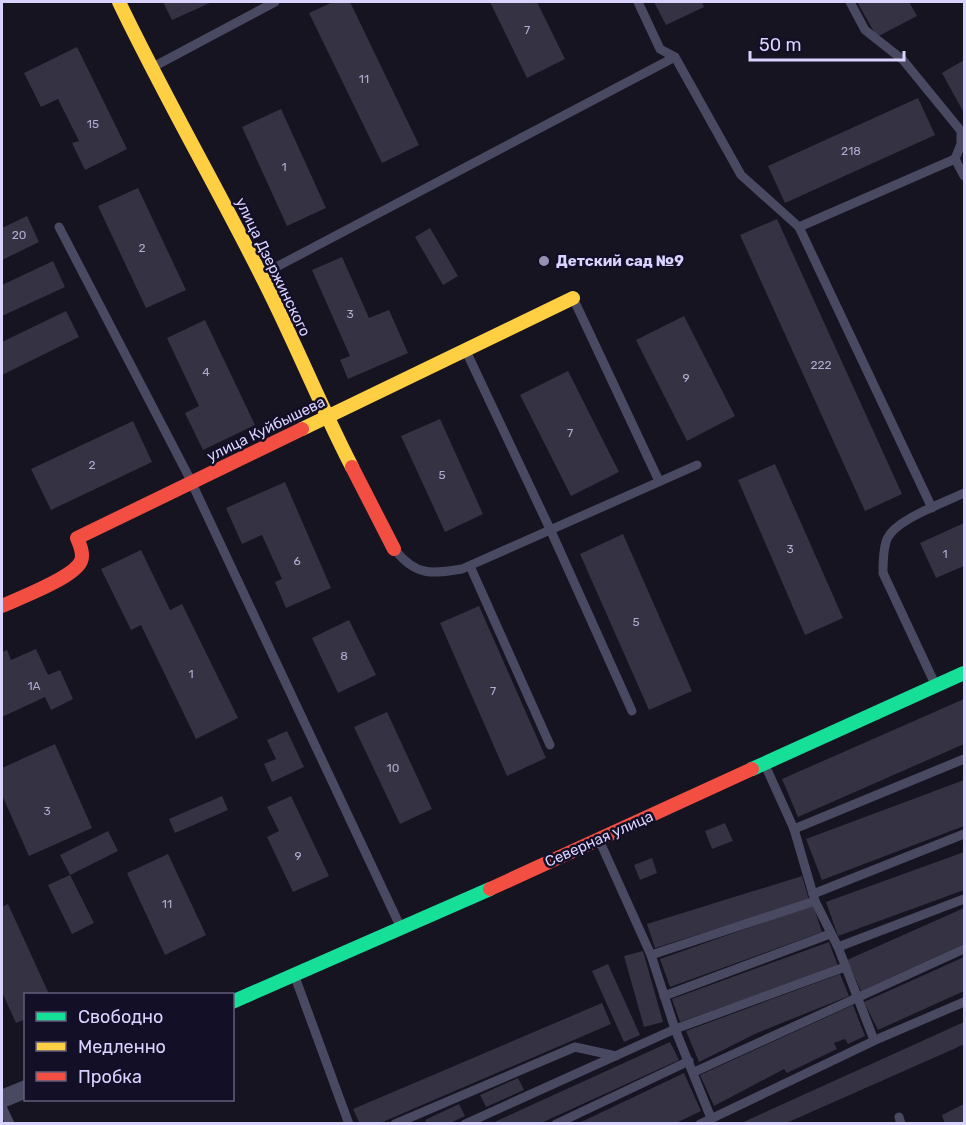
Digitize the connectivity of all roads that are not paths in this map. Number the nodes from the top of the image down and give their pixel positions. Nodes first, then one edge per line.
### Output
1 (119, 2) edge
2 (275, 2) edge
3 (638, 2) edge
4 (850, 2) edge
5 (675, 57) junction
6 (151, 68) junction
7 (955, 159) junction
8 (964, 176) edge
9 (59, 227) dead end
10 (799, 227) junction
11 (261, 275) junction
12 (573, 298) joint
13 (465, 350) junction
14 (327, 418) junction
15 (697, 465) dead end
16 (658, 482) junction
17 (192, 484) junction
18 (964, 493) edge
19 (932, 508) junction
20 (550, 529) junction
21 (394, 549) joint
22 (470, 566) junction
23 (2, 606) edge
24 (964, 673) edge
25 (936, 686) junction
26 (632, 711) dead end
27 (550, 745) dead end
28 (964, 759) edge
29 (764, 763) junction
30 (794, 829) junction
31 (964, 834) edge
32 (599, 840) junction
33 (814, 897) junction
34 (964, 899) edge
35 (401, 928) junction
36 (830, 934) junction
37 (838, 947) junction
38 (964, 949) edge
39 (651, 955) junction
40 (844, 967) junction
41 (294, 976) junction
42 (664, 996) junction
43 (858, 998) junction
44 (234, 1001) edge
45 (964, 1002) edge
46 (675, 1029) junction
47 (874, 1040) junction
48 (616, 1056) junction
49 (689, 1061) junction
50 (694, 1072) junction
51 (24, 1090) edge
52 (2, 1099) edge
53 (2, 1107) edge
54 (711, 1118) junction
55 (10, 1124) edge
56 (349, 1124) edge
57 (395, 1124) edge
58 (465, 1124) edge
59 (556, 1124) edge
60 (700, 1124) edge

1 - 6 street, улица Дзержинского
2 - 6 lane
3 - 5 lane
4 - 7 lane
5 - 10 lane
5 - 11 lane
6 - 11 street, улица Дзержинского
7 - 8 lane
7 - 10 lane
9 - 17 lane
10 - 19 lane
11 - 14 street, улица Дзержинского
12 - 13 street, улица Куйбышева
12 - 16 lane
13 - 14 street, улица Куйбышева
13 - 20 lane
14 - 17 street, улица Куйбышева
14 - 21 street, улица Дзержинского
15 - 16 lane
16 - 20 lane
17 - 23 street, улица Куйбышева
17 - 35 lane
18 - 19 lane
19 - 25 lane
20 - 22 lane
20 - 26 lane
21 - 22 lane
22 - 27 lane
24 - 25 street, Северная улица
25 - 29 street, Северная улица
28 - 30 lane
29 - 30 lane
29 - 32 street, Северная улица
30 - 33 lane
31 - 33 lane
32 - 35 street, Северная улица
32 - 39 lane
33 - 36 lane
33 - 39 lane
34 - 37 lane
35 - 41 street, Северная улица
36 - 37 lane
36 - 42 lane
37 - 40 lane
38 - 43 lane
39 - 42 lane
40 - 43 lane
40 - 46 lane
41 - 44 street, Северная улица
41 - 56 lane
42 - 46 lane
43 - 47 lane
43 - 50 lane
45 - 47 lane
46 - 48 lane
46 - 49 lane
47 - 54 lane
48 - 57 lane
48 - 58 lane
49 - 50 lane
49 - 59 lane
50 - 54 lane
51 - 52 street
53 - 55 lane
54 - 60 lane

